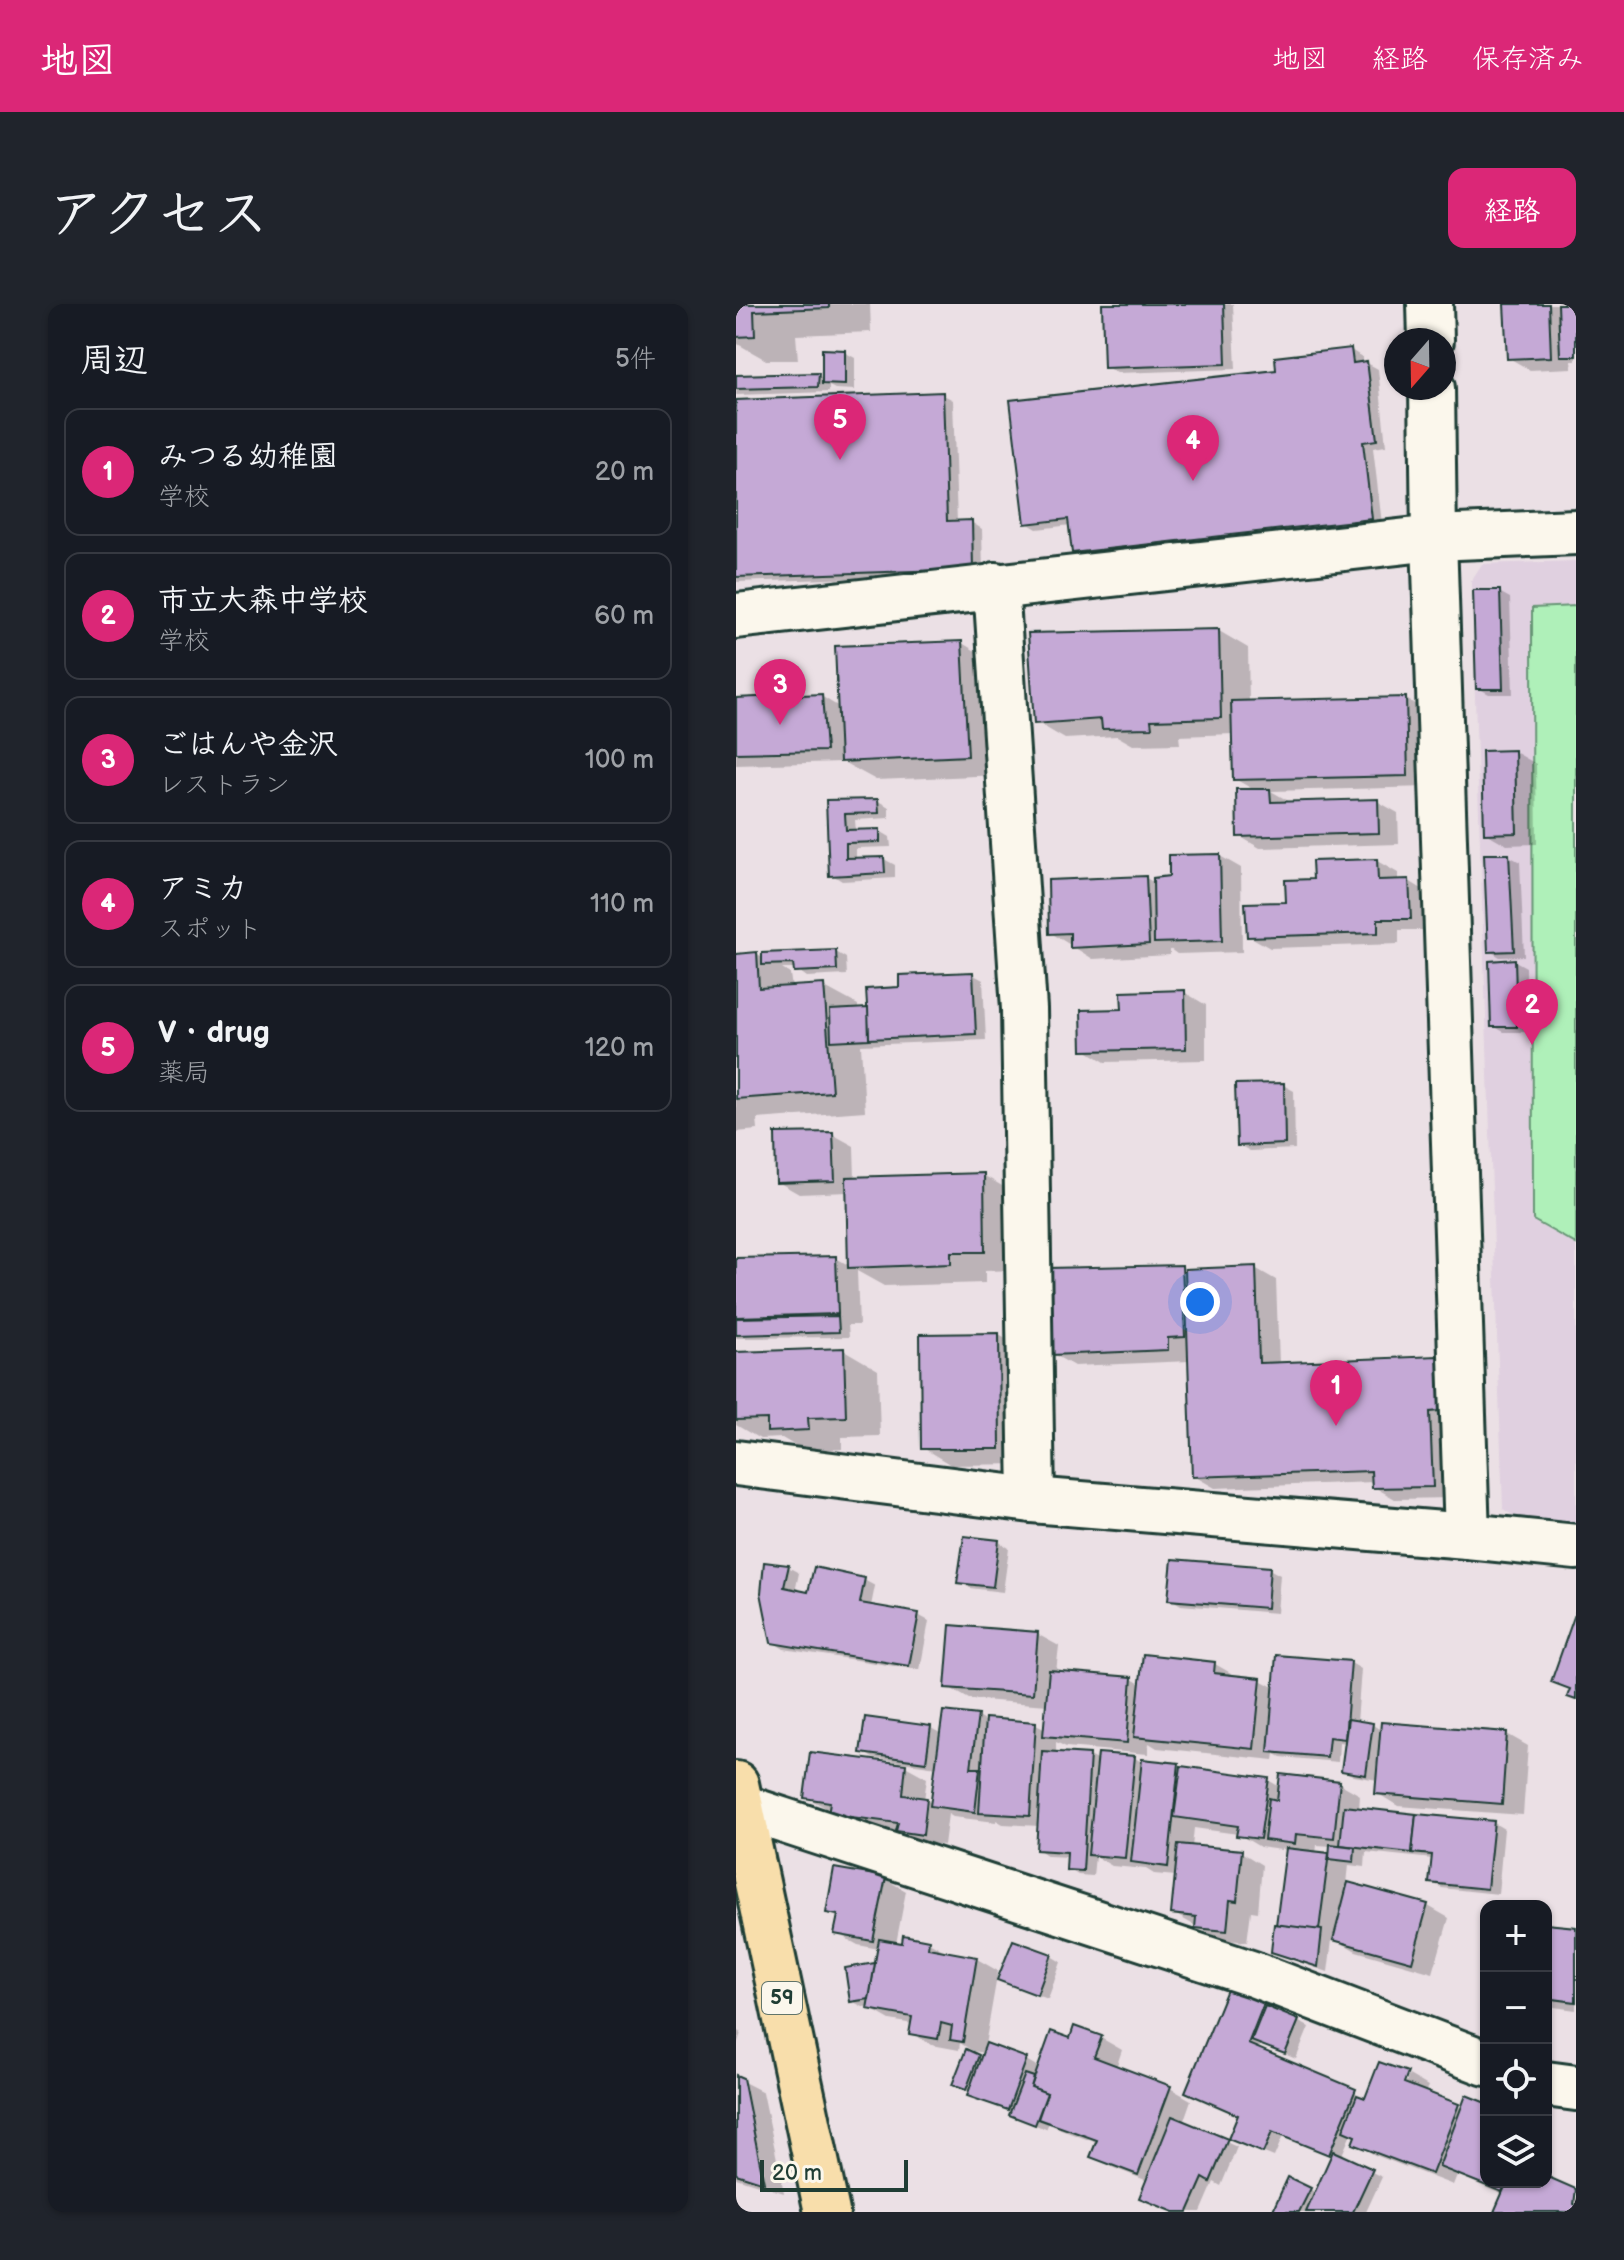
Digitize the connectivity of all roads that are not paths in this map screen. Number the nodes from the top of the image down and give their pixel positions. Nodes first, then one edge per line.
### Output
1 (1430, 304) edge
2 (1431, 328) edge
3 (1432, 400) edge
4 (1576, 532) edge
5 (1434, 538) junction
6 (996, 585) junction
7 (736, 616) edge
8 (736, 1463) edge
9 (1032, 1500) junction
10 (1467, 1536) junction
11 (1576, 1547) edge
12 (738, 1798) edge
13 (1480, 2061) edge
14 (1552, 2085) edge
15 (1576, 2088) edge
16 (827, 2212) edge

1 - 2 street
3 - 5 street
4 - 5 street
5 - 6 street
5 - 10 street
6 - 7 street
6 - 9 street
8 - 9 street
9 - 10 street
10 - 11 street
12 - 13 street
12 - 16 main road, 59
14 - 15 street

